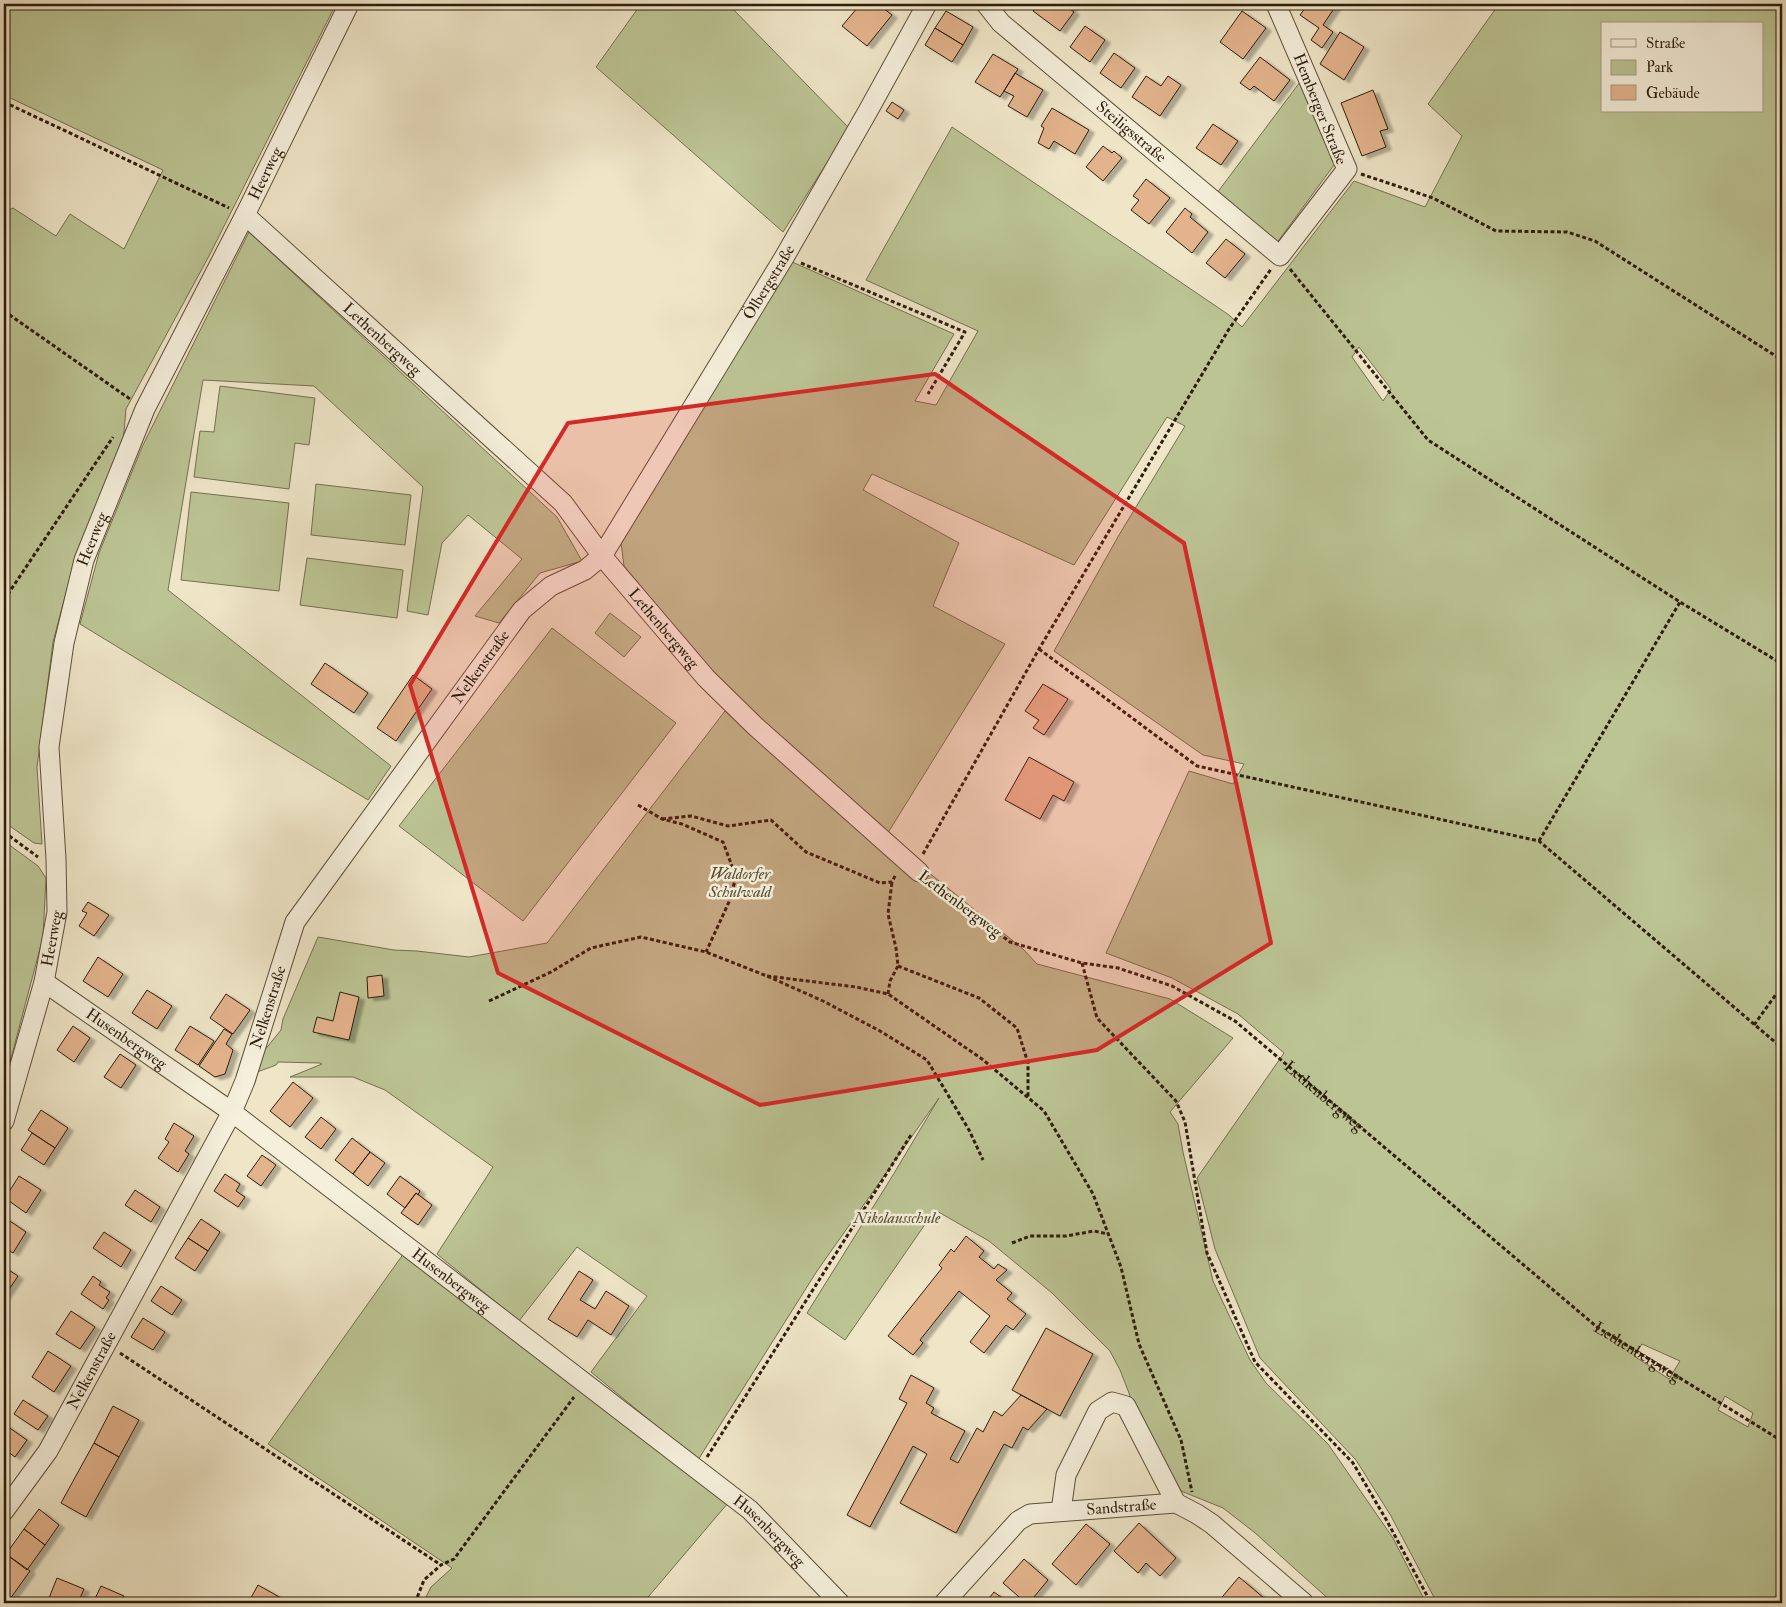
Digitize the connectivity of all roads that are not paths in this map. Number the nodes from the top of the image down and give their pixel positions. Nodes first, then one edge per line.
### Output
1 (349, 4) edge
2 (927, 4) edge
3 (986, 4) edge
4 (1276, 4) edge
5 (245, 215) junction
6 (1280, 256) joint
7 (602, 556) junction
8 (912, 867) road end
9 (44, 982) junction
10 (232, 1112) junction
11 (4, 1120) edge
12 (1176, 1503) junction
13 (4, 1511) edge
14 (1061, 1511) junction
15 (840, 1603) edge
16 (944, 1603) edge
17 (1304, 1603) edge

1 - 5 street, Heerweg
2 - 7 street, Ölbergstraße
3 - 6 street, Steiligsstraße
4 - 6 street, Hemberger Straße
5 - 7 street, Lethenbergweg
5 - 9 street, Heerweg
7 - 8 street, Lethenbergweg
7 - 10 street, Nelkenstraße
9 - 10 street, Husenbergweg
9 - 11 street, Heerweg
10 - 13 street, Nelkenstraße
10 - 15 street, Husenbergweg
12 - 14 street, Sandstraße
12 - 14 street
12 - 17 street, Sandstraße
14 - 16 street, Sandstraße

